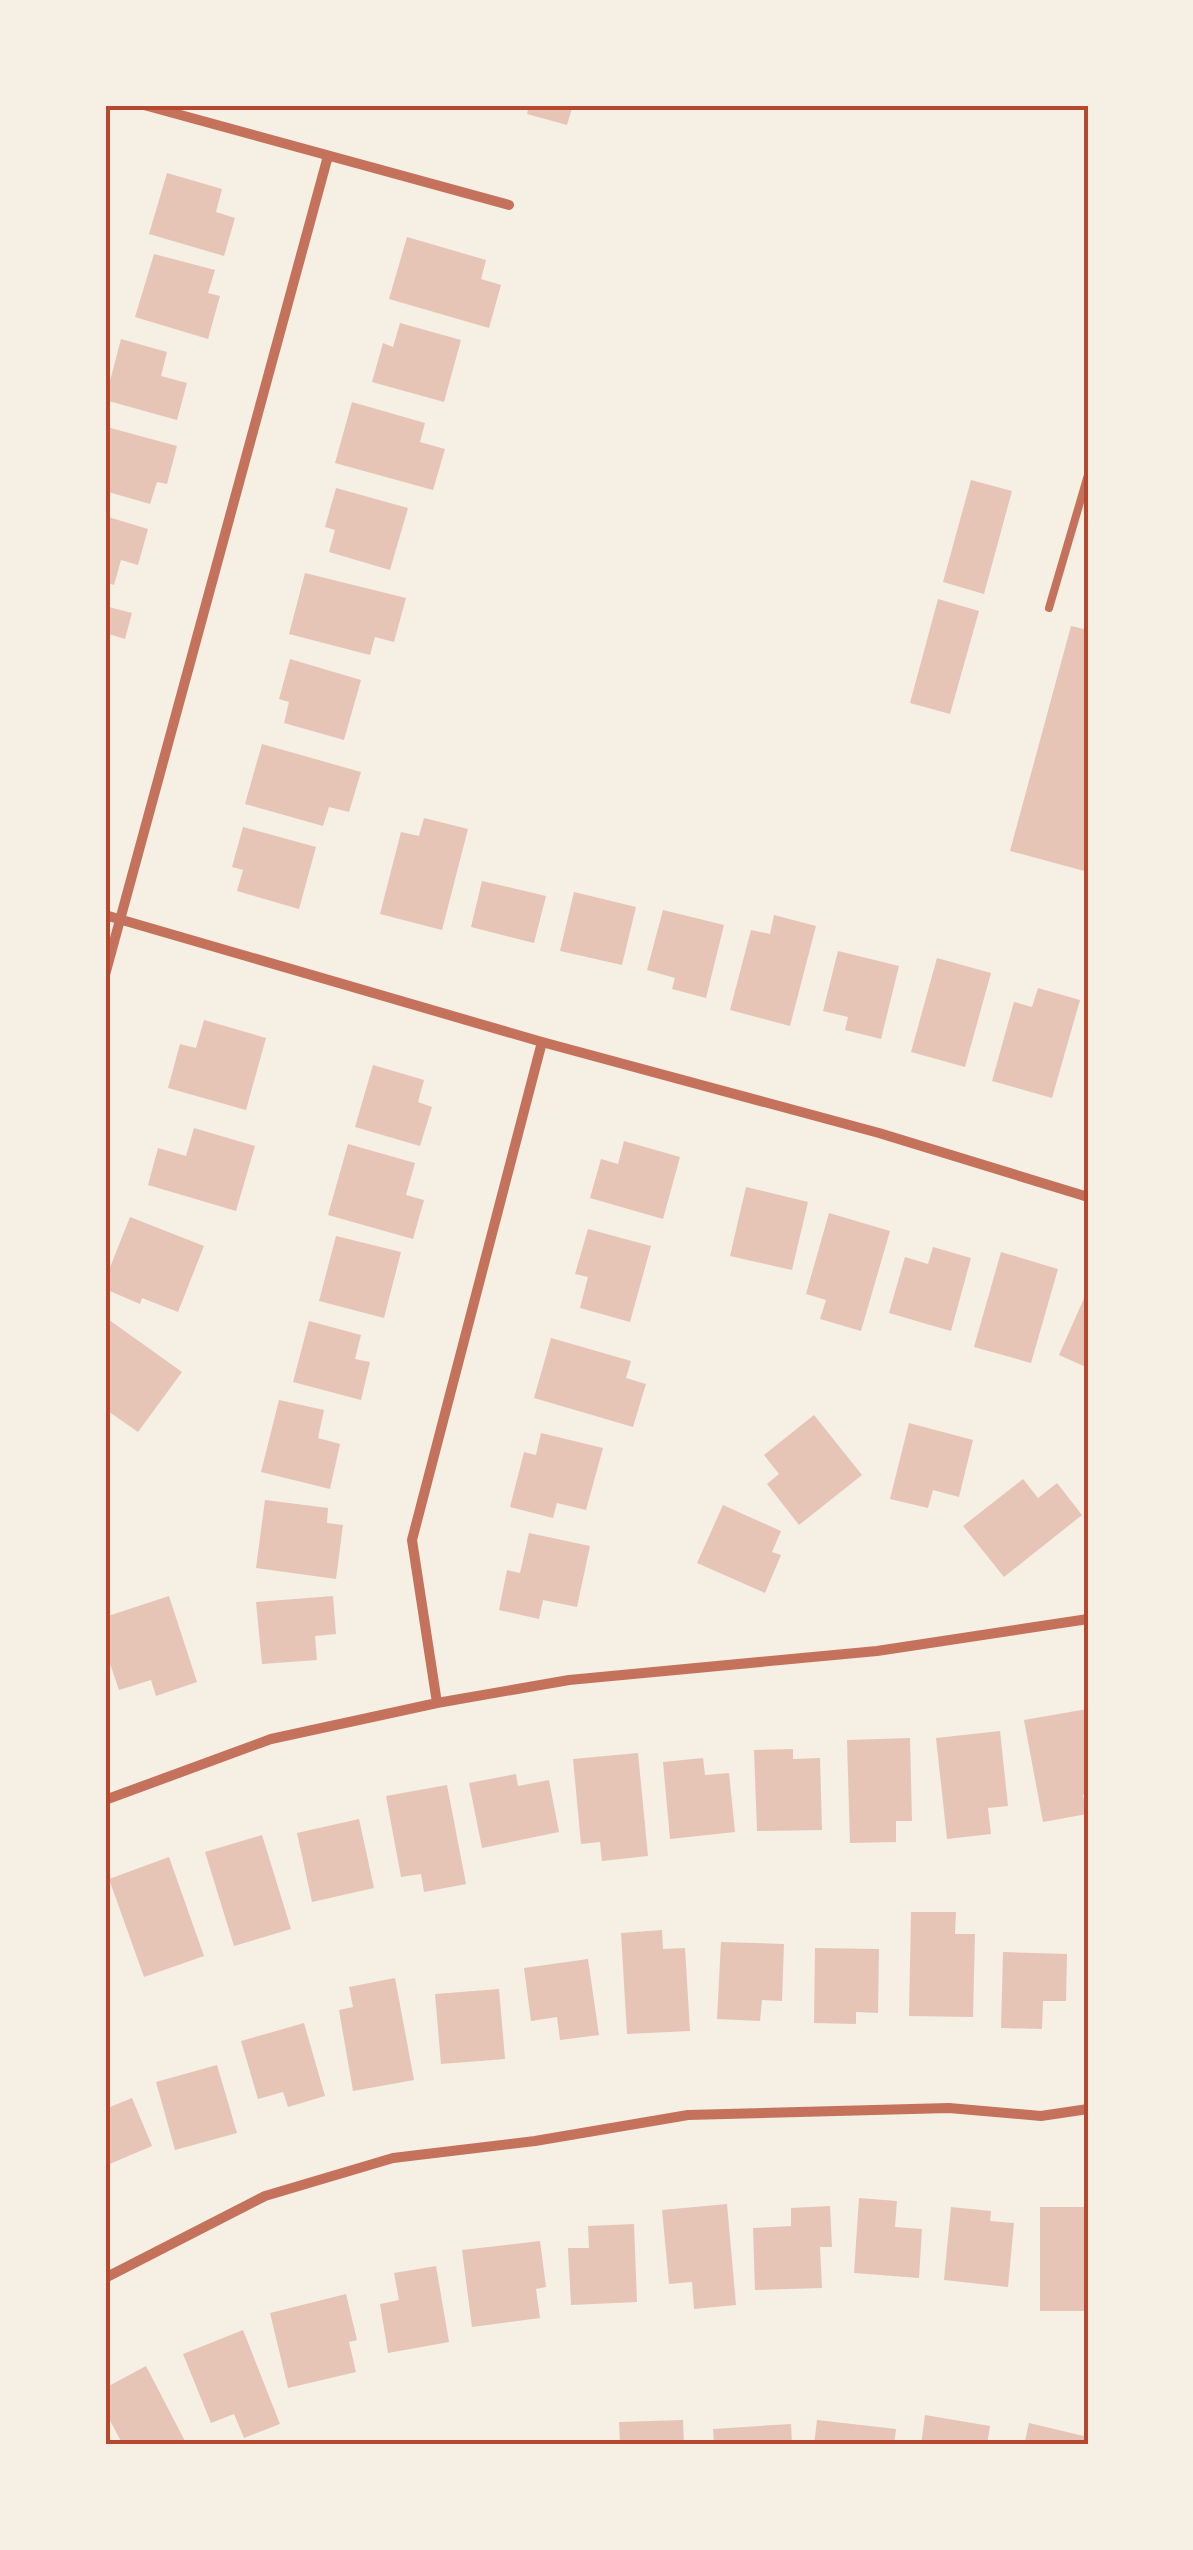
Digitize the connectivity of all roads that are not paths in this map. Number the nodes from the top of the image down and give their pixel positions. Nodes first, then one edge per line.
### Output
1 (144, 105) edge
2 (328, 156) junction
3 (509, 205) dead end
4 (1088, 475) edge
5 (1048, 608) dead end
6 (105, 915) edge
7 (120, 919) junction
8 (105, 975) edge
9 (542, 1042) junction
10 (1088, 1197) edge
11 (1088, 1618) edge
12 (437, 1704) junction
13 (105, 1800) edge
14 (1088, 2110) edge
15 (105, 2278) edge

1 - 2 street
2 - 3 street
2 - 7 street
4 - 5 lane
6 - 7 street
7 - 8 street
7 - 9 street
9 - 10 street
9 - 12 street
11 - 12 street
12 - 13 street
14 - 15 street

